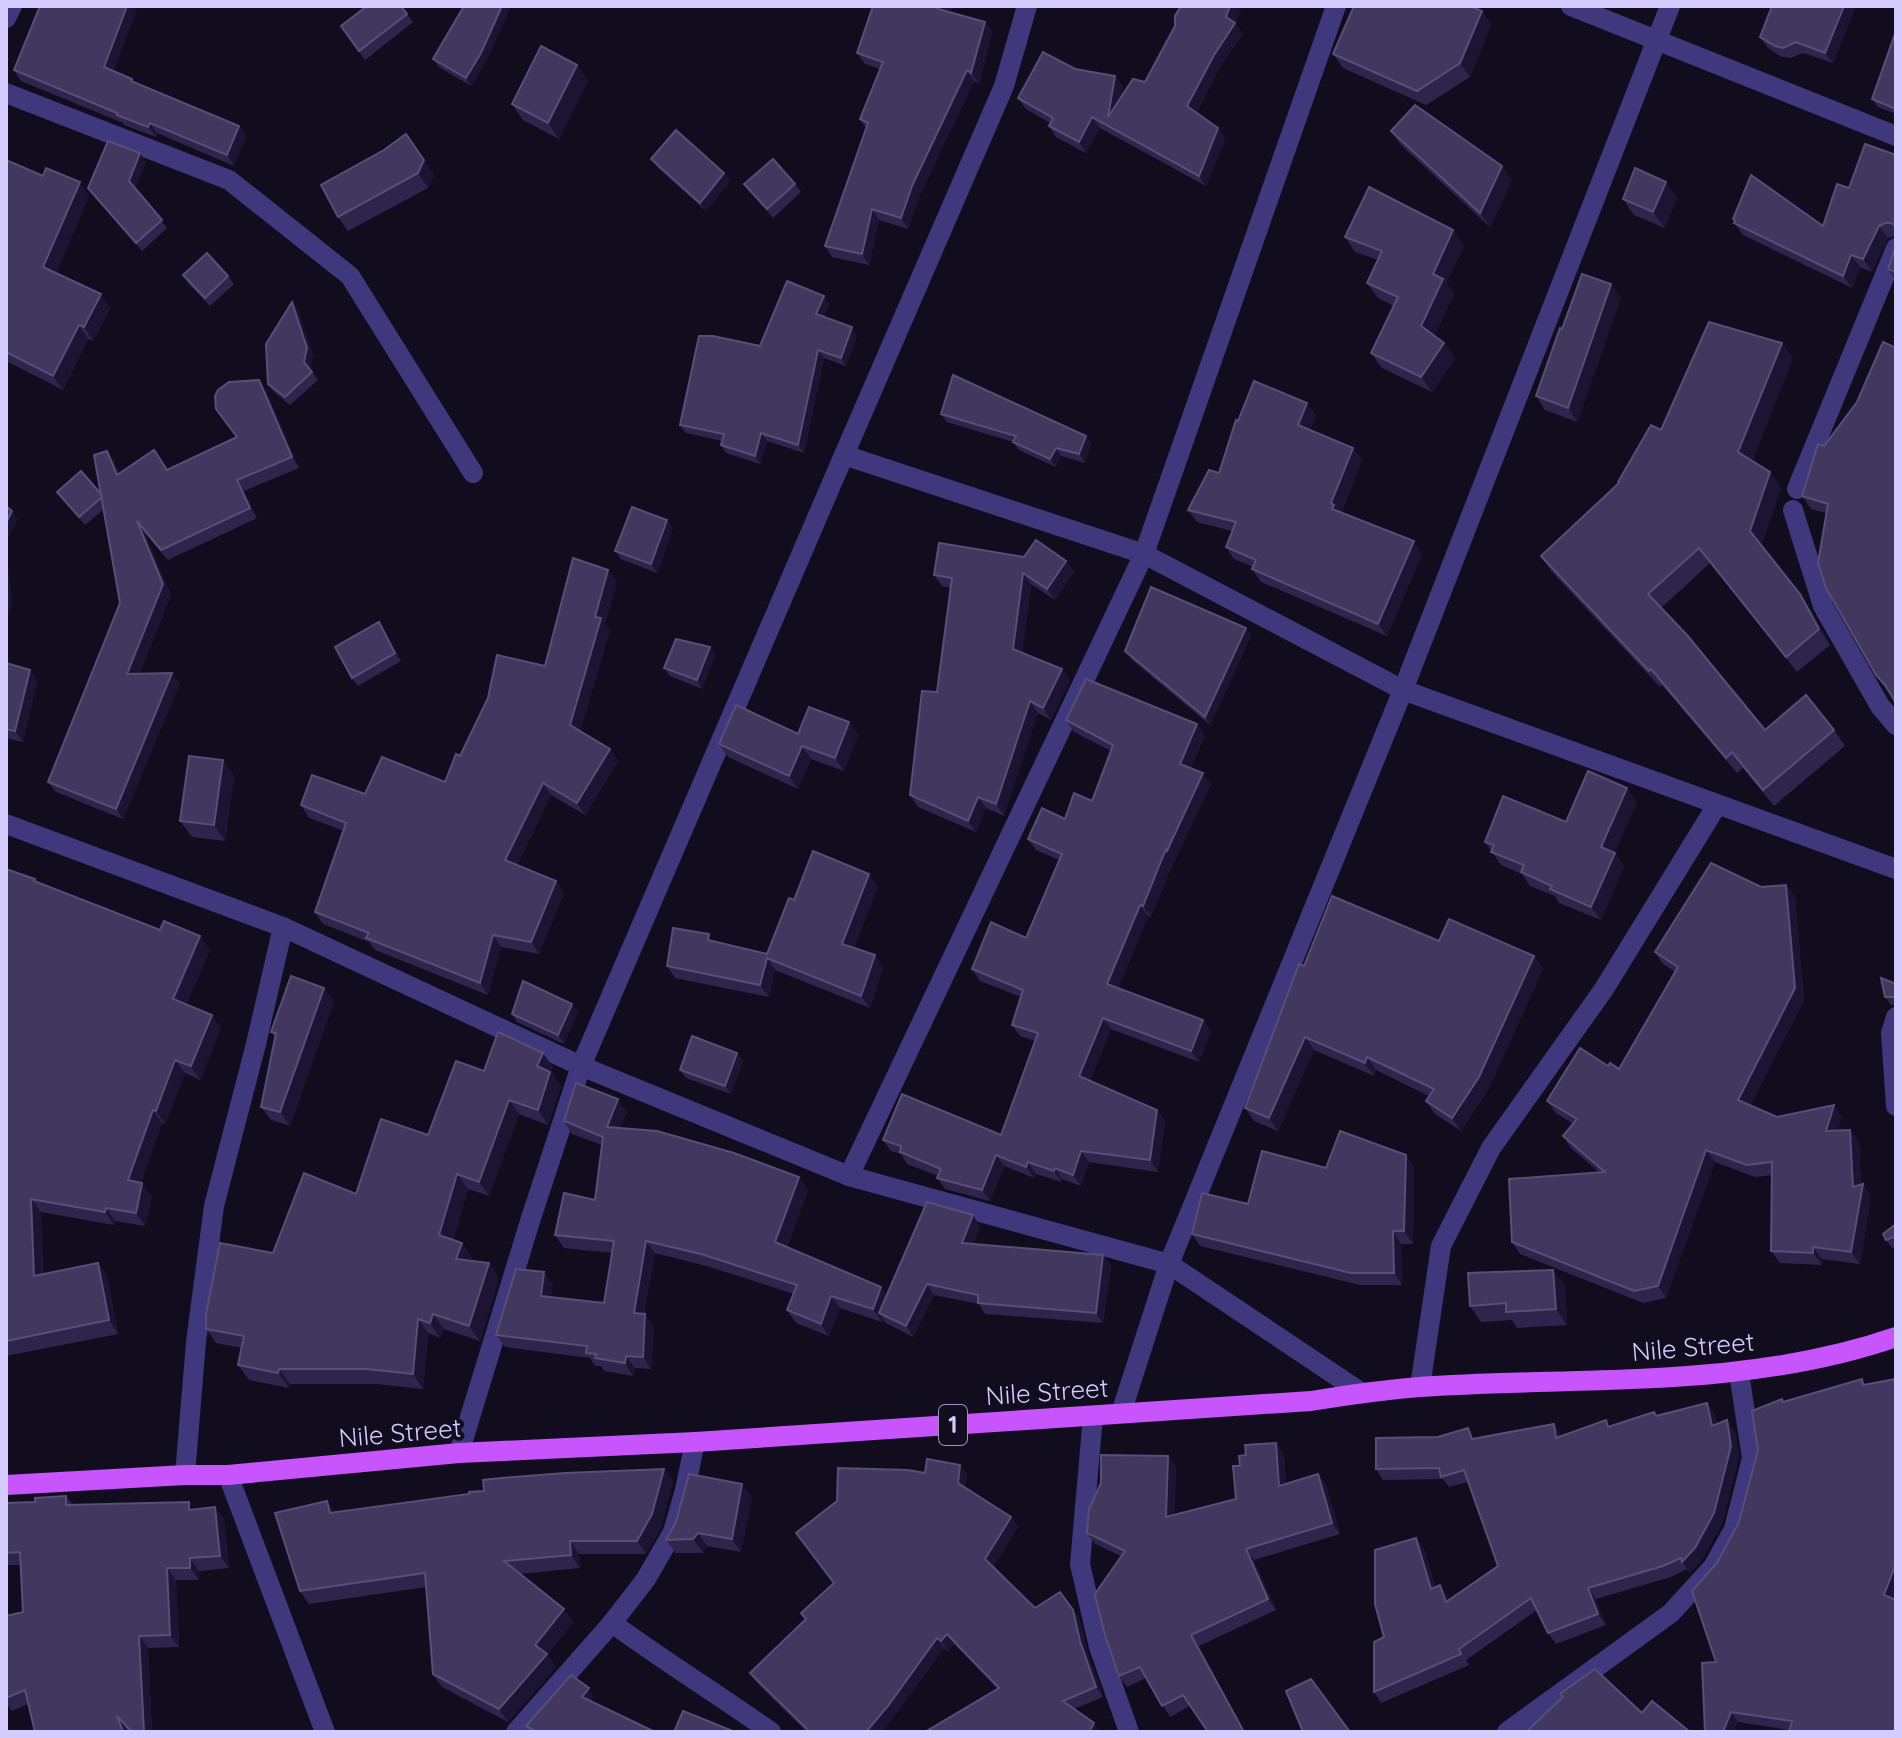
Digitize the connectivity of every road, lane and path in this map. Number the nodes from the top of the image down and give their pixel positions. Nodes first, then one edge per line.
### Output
1 (12, 6) edge
2 (1027, 6) edge
3 (1336, 6) edge
4 (1571, 6) edge
5 (1670, 6) edge
6 (6, 18) edge
7 (1656, 40) junction
8 (6, 93) edge
9 (1896, 136) edge
10 (1896, 248) edge
11 (844, 455) junction
12 (473, 473) dead end
13 (1797, 489) dead end
14 (1793, 510) dead end
15 (1144, 554) junction
16 (1403, 690) junction
17 (1896, 725) edge
18 (1717, 805) junction
19 (6, 824) edge
20 (1896, 869) edge
21 (283, 927) junction
22 (1896, 1017) edge
23 (581, 1066) junction
24 (1896, 1106) edge
25 (849, 1176) junction
26 (1169, 1264) junction
27 (1896, 1337) edge
28 (1739, 1373) junction
29 (1420, 1387) junction
30 (1362, 1393) junction
31 (1121, 1413) junction
32 (1093, 1416) junction
33 (695, 1442) junction
34 (459, 1453) junction
35 (185, 1475) junction
36 (228, 1475) junction
37 (6, 1485) edge
38 (612, 1623) junction
39 (325, 1732) edge
40 (516, 1732) edge
41 (771, 1732) edge
42 (1129, 1732) edge
43 (1507, 1732) edge

1 - 6 street
2 - 11 street
3 - 15 street
4 - 7 street
5 - 7 street
7 - 9 street
7 - 16 street
8 - 12 street
10 - 13 street
11 - 15 street
11 - 23 street
14 - 17 street
15 - 16 street
15 - 25 street
16 - 18 street
16 - 26 street
18 - 20 street
18 - 29 street
19 - 21 street
21 - 23 street
21 - 35 street
22 - 24 street
23 - 25 street
23 - 34 street
25 - 26 street
26 - 30 street
26 - 31 street
27 - 28 main road, Nile Street / 1
28 - 29 main road, Nile Street / 1
28 - 43 street
29 - 30 main road, Nile Street / 1
30 - 31 main road, Nile Street / 1
31 - 32 main road, Nile Street / 1
32 - 33 main road, Nile Street / 1
32 - 42 street
33 - 34 main road, Nile Street / 1
33 - 38 street
34 - 36 main road, Nile Street / 1
35 - 36 main road, Nile Street / 1
35 - 37 main road, Nile Street / 1
36 - 39 street
38 - 40 street
38 - 41 street

